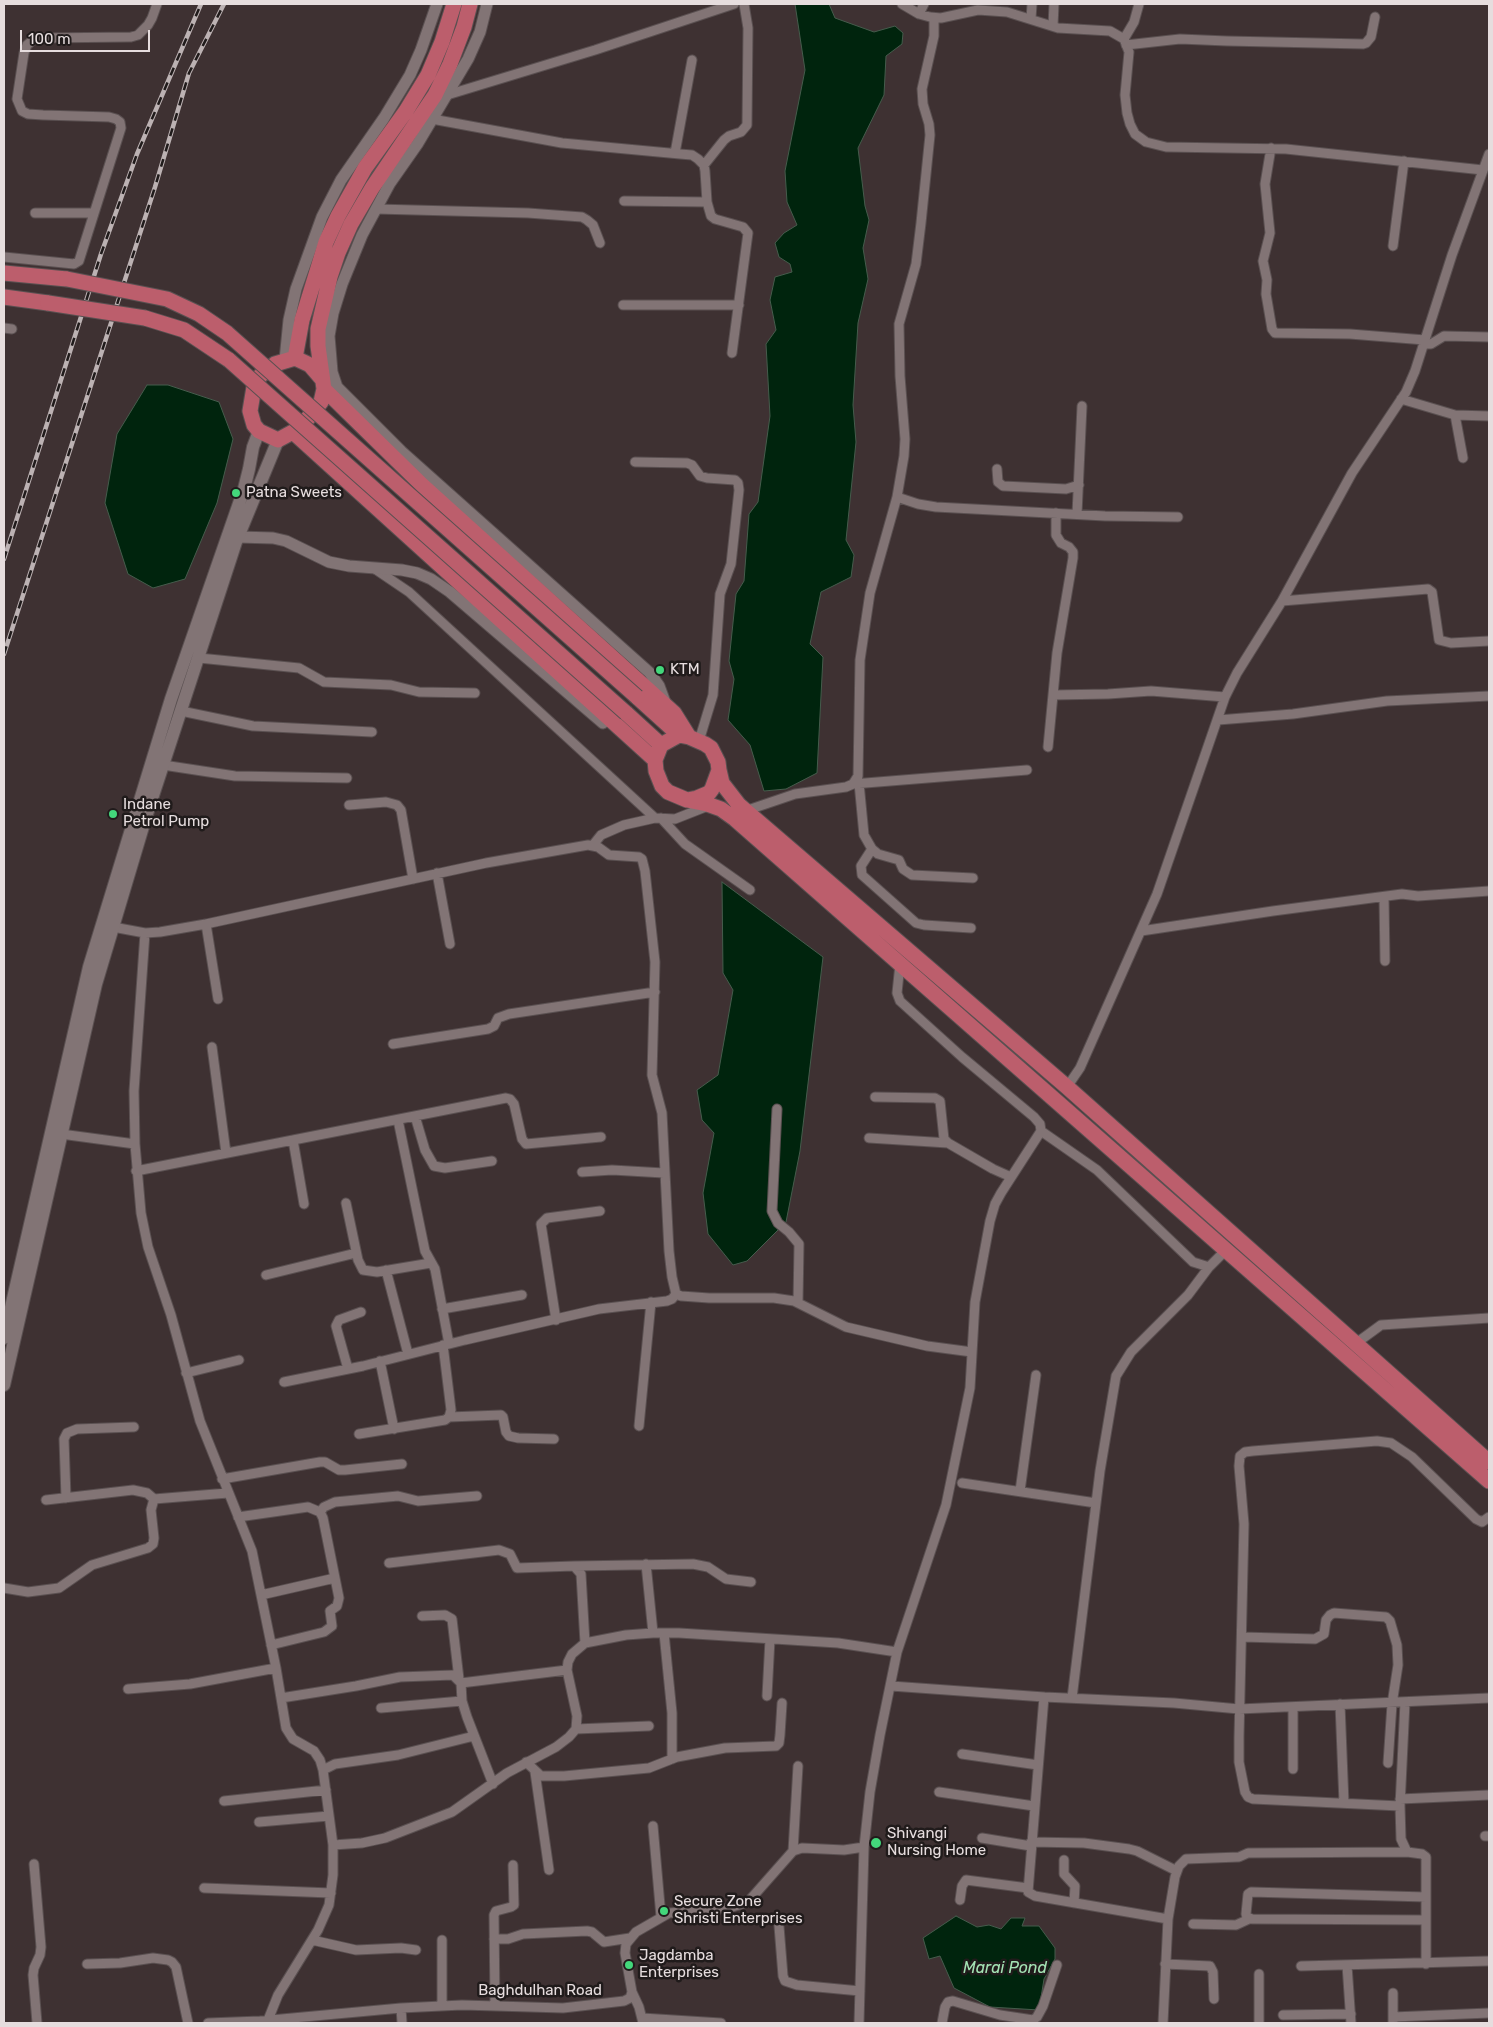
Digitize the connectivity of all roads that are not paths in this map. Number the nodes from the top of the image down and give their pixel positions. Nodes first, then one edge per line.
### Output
1 (157, 4) edge
2 (437, 4) edge
3 (454, 4) edge
4 (470, 4) edge
5 (487, 4) edge
6 (734, 4) edge
7 (744, 4) edge
8 (902, 4) edge
9 (924, 4) edge
10 (1032, 4) edge
11 (1054, 4) edge
12 (1139, 4) edge
13 (919, 14) junction
14 (1375, 17) dead end
15 (934, 18) junction
16 (1031, 19) junction
17 (1053, 26) junction
18 (1125, 42) junction
19 (692, 60) dead end
20 (447, 95) junction
21 (432, 119) junction
22 (1271, 148) junction
23 (675, 153) junction
24 (1489, 154) edge
25 (1404, 161) junction
26 (704, 164) junction
27 (1484, 170) junction
28 (624, 201) dead end
29 (707, 202) junction
30 (376, 208) junction
31 (35, 213) dead end
32 (94, 213) junction
33 (600, 244) dead end
34 (1392, 246) dead end
35 (4, 257) edge
36 (4, 273) edge
37 (4, 297) edge
38 (623, 305) dead end
39 (739, 305) junction
40 (324, 332) junction
41 (1489, 337) edge
42 (1424, 342) junction
43 (732, 353) dead end
44 (290, 359) junction
45 (323, 384) junction
46 (1402, 399) junction
47 (1082, 406) dead end
48 (1455, 415) junction
49 (1489, 416) edge
50 (259, 431) junction
51 (293, 432) junction
52 (278, 440) junction
53 (1463, 458) dead end
54 (635, 462) dead end
55 (997, 469) dead end
56 (1079, 485) junction
57 (897, 497) junction
58 (1056, 513) junction
59 (1078, 514) junction
60 (1178, 517) dead end
61 (238, 537) junction
62 (375, 569) junction
63 (1282, 601) junction
64 (1489, 641) edge
65 (199, 658) junction
66 (474, 693) dead end
67 (1053, 696) junction
68 (1489, 696) edge
69 (1225, 697) junction
70 (667, 708) junction
71 (181, 712) junction
72 (1218, 720) junction
73 (372, 732) dead end
74 (689, 738) junction
75 (661, 745) junction
76 (1048, 746) dead end
77 (642, 748) junction
78 (655, 760) junction
79 (163, 765) junction
80 (719, 770) junction
81 (1027, 770) dead end
82 (347, 778) dead end
83 (856, 784) junction
84 (687, 800) junction
85 (349, 805) dead end
86 (710, 805) junction
87 (745, 811) junction
88 (658, 818) junction
89 (593, 845) junction
90 (131, 846) junction
91 (872, 849) junction
92 (437, 874) junction
93 (973, 878) dead end
94 (413, 879) junction
95 (750, 890) dead end
96 (1489, 891) edge
97 (1384, 897) junction
98 (206, 924) junction
99 (113, 927) junction
100 (971, 928) dead end
101 (1141, 931) junction
102 (144, 933) junction
103 (450, 944) dead end
104 (1385, 961) dead end
105 (900, 964) junction
106 (655, 992) junction
107 (218, 999) dead end
108 (392, 1044) dead end
109 (212, 1047) dead end
110 (1067, 1088) junction
111 (875, 1097) dead end
112 (777, 1109) dead end
113 (415, 1116) junction
114 (398, 1120) junction
115 (1041, 1131) junction
116 (61, 1134) junction
117 (600, 1137) dead end
118 (868, 1138) dead end
119 (293, 1140) junction
120 (948, 1143) junction
121 (135, 1144) junction
122 (226, 1153) junction
123 (492, 1161) dead end
124 (136, 1171) junction
125 (582, 1172) dead end
126 (664, 1174) junction
127 (1011, 1177) junction
128 (346, 1203) dead end
129 (304, 1204) dead end
130 (600, 1211) dead end
131 (1226, 1250) junction
132 (356, 1253) junction
133 (431, 1263) junction
134 (1209, 1267) junction
135 (386, 1270) junction
136 (266, 1275) dead end
137 (676, 1294) junction
138 (522, 1295) dead end
139 (651, 1302) junction
140 (798, 1303) junction
141 (442, 1309) junction
142 (361, 1312) dead end
143 (1489, 1318) edge
144 (556, 1320) junction
145 (4, 1338) edge
146 (1355, 1344) junction
147 (446, 1345) junction
148 (972, 1352) junction
149 (408, 1354) junction
150 (239, 1360) dead end
151 (380, 1362) junction
152 (348, 1369) junction
153 (186, 1373) junction
154 (1036, 1375) dead end
155 (284, 1382) dead end
156 (4, 1385) edge
157 (449, 1418) junction
158 (639, 1426) dead end
159 (134, 1427) dead end
160 (394, 1428) junction
161 (360, 1434) dead end
162 (554, 1438) dead end
163 (1489, 1462) edge
164 (402, 1464) dead end
165 (222, 1479) junction
166 (1489, 1481) edge
167 (962, 1483) dead end
168 (1020, 1491) junction
169 (228, 1493) junction
170 (477, 1496) dead end
171 (66, 1498) junction
172 (154, 1499) junction
173 (46, 1500) dead end
174 (1096, 1502) junction
175 (320, 1512) junction
176 (238, 1517) junction
177 (1489, 1517) edge
178 (389, 1563) dead end
179 (646, 1564) junction
180 (574, 1566) junction
181 (335, 1578) junction
182 (752, 1582) dead end
183 (4, 1588) edge
184 (260, 1594) junction
185 (422, 1616) dead end
186 (652, 1633) junction
187 (664, 1633) junction
188 (1242, 1637) junction
189 (770, 1639) junction
190 (585, 1643) junction
191 (271, 1645) junction
192 (897, 1652) junction
193 (276, 1668) junction
194 (567, 1670) junction
195 (460, 1681) junction
196 (891, 1686) junction
197 (128, 1689) dead end
198 (767, 1696) dead end
199 (1044, 1697) junction
200 (281, 1698) junction
201 (1072, 1698) junction
202 (1489, 1698) edge
203 (462, 1701) junction
204 (782, 1702) dead end
205 (1405, 1702) junction
206 (1340, 1704) junction
207 (1392, 1704) junction
208 (1293, 1707) junction
209 (381, 1708) dead end
210 (1239, 1709) junction
211 (649, 1726) dead end
212 (576, 1729) junction
213 (474, 1736) junction
214 (962, 1754) dead end
215 (672, 1758) junction
216 (526, 1762) junction
217 (1388, 1763) dead end
218 (1038, 1765) junction
219 (798, 1766) dead end
220 (1293, 1769) dead end
221 (323, 1770) junction
222 (535, 1772) junction
223 (493, 1784) junction
224 (326, 1790) junction
225 (939, 1792) dead end
226 (1489, 1795) edge
227 (224, 1801) dead end
228 (1400, 1802) junction
229 (1344, 1803) junction
230 (1034, 1806) junction
231 (329, 1816) junction
232 (259, 1822) dead end
233 (653, 1826) dead end
234 (982, 1838) dead end
235 (1031, 1844) junction
236 (333, 1845) junction
237 (864, 1847) junction
238 (793, 1851) junction
239 (1407, 1852) junction
240 (1064, 1860) dead end
241 (34, 1864) dead end
242 (513, 1865) dead end
243 (549, 1870) dead end
244 (1177, 1872) junction
245 (204, 1888) dead end
246 (1028, 1888) junction
247 (331, 1893) junction
248 (1426, 1896) junction
249 (960, 1900) dead end
250 (1074, 1903) junction
251 (661, 1917) junction
252 (1168, 1919) junction
253 (1249, 1919) junction
254 (1426, 1920) junction
255 (1193, 1924) dead end
256 (779, 1926) dead end
257 (630, 1938) junction
258 (494, 1939) junction
259 (312, 1940) junction
260 (442, 1940) dead end
261 (416, 1950) dead end
262 (1489, 1961) edge
263 (87, 1964) dead end
264 (1165, 1964) junction
265 (1426, 1964) junction
266 (1057, 1965) dead end
267 (1347, 1965) junction
268 (1301, 1966) dead end
269 (1259, 1974) dead end
270 (860, 1991) junction
271 (632, 1992) junction
272 (1393, 1993) dead end
273 (1214, 1999) dead end
274 (442, 2006) junction
275 (495, 2006) junction
276 (401, 2008) junction
277 (1040, 2013) junction
278 (1489, 2013) edge
279 (1284, 2015) dead end
280 (1351, 2018) edge
281 (1451, 2019) edge
282 (1393, 2020) edge
283 (263, 2021) edge
284 (642, 2021) edge
285 (37, 2023) edge
286 (188, 2023) edge
287 (208, 2023) edge
288 (402, 2023) edge
289 (721, 2023) edge
290 (859, 2023) edge
291 (942, 2023) edge
292 (1038, 2023) edge
293 (1163, 2023) edge
294 (1259, 2023) edge

1 - 32 street
2 - 44 street
3 - 44 highway
4 - 40 highway
5 - 20 street
6 - 20 street
7 - 26 street
8 - 13 street
9 - 13 street
10 - 16 street
11 - 17 street
12 - 18 street
13 - 15 street
14 - 18 street
15 - 16 street
15 - 57 street
16 - 17 street
17 - 18 street
18 - 22 street
19 - 23 street
20 - 21 street
21 - 23 street
21 - 30 street
22 - 25 street
22 - 42 street
23 - 26 street
24 - 27 street
25 - 27 street
25 - 34 street
26 - 29 street
27 - 42 street
28 - 29 street
29 - 39 street
30 - 33 street
30 - 40 street
31 - 32 street
32 - 35 street
36 - 74 highway, bridge
37 - 75 highway, bridge
38 - 39 street
39 - 43 street
40 - 45 highway
40 - 70 street
41 - 42 street
42 - 46 street
44 - 45 highway
44 - 50 highway
45 - 51 highway
45 - 70 highway
46 - 48 street
46 - 63 street
47 - 56 street
48 - 49 street
48 - 53 street
50 - 52 highway
50 - 90 main road
51 - 52 highway
51 - 77 highway
52 - 61 main road
54 - 74 street
55 - 56 street
56 - 59 street
57 - 58 street
57 - 83 street
58 - 59 street
58 - 67 street
59 - 60 street
61 - 62 street
61 - 65 main road
62 - 77 street
62 - 88 street
63 - 64 street
63 - 69 street
65 - 66 street
65 - 71 main road
67 - 69 street
67 - 76 street
68 - 72 street
69 - 72 street
70 - 74 highway
71 - 73 street
71 - 79 main road
72 - 101 street
74 - 75 highway
74 - 80 highway
75 - 78 highway
77 - 78 highway
78 - 84 highway
79 - 82 street
79 - 90 main road
80 - 84 highway
80 - 87 highway
81 - 83 street
83 - 87 street
83 - 91 street
84 - 86 highway
85 - 94 street
86 - 88 street
86 - 105 highway
87 - 110 highway
88 - 89 street
88 - 95 street
89 - 92 street
89 - 106 street
90 - 99 main road
90 - 145 main road
91 - 93 street
91 - 100 street
92 - 94 street
92 - 103 street
94 - 98 street
96 - 97 street
97 - 101 street
97 - 104 street
98 - 102 street
98 - 107 street
99 - 102 street
99 - 116 main road
101 - 110 street
102 - 121 street
105 - 115 street
105 - 131 highway
106 - 108 street
106 - 126 street
109 - 122 street
110 - 146 highway
111 - 120 street
112 - 140 street
113 - 114 street
113 - 117 street
113 - 123 street
114 - 119 street
114 - 133 street
115 - 127 street
115 - 134 street
116 - 121 street
116 - 156 main road
118 - 120 street
119 - 122 street
119 - 129 street
120 - 127 street
121 - 124 street
122 - 124 street
124 - 153 street
125 - 126 street
126 - 137 street
127 - 148 street
128 - 132 street
130 - 144 street
131 - 134 street
131 - 166 highway
132 - 135 street
132 - 136 street
133 - 135 street
133 - 141 street
134 - 174 street
135 - 149 street
137 - 139 street
137 - 140 street
138 - 141 street
139 - 144 street
139 - 158 street
140 - 148 street
141 - 147 street
142 - 152 street
143 - 146 street
144 - 147 street
146 - 163 highway
147 - 149 street
147 - 157 street
148 - 192 street
149 - 151 street
150 - 153 street
151 - 152 street
151 - 160 street
152 - 155 street
153 - 165 street
154 - 168 street
157 - 160 street
157 - 162 street
159 - 171 street
160 - 161 street
164 - 165 street
165 - 169 street
167 - 168 street
168 - 174 street
169 - 172 street
169 - 176 street
170 - 175 street
171 - 172 street
171 - 173 street
172 - 183 street
174 - 201 street
175 - 176 street
175 - 181 street
176 - 184 street
177 - 188 street
178 - 180 street
179 - 180 street
179 - 182 street
179 - 186 street
180 - 190 street
181 - 184 street
181 - 191 street
184 - 191 street
185 - 195 street
186 - 187 street
186 - 190 street
187 - 189 street
187 - 215 street
188 - 207 street
188 - 210 street
189 - 192 street
189 - 198 street
190 - 194 street
191 - 193 street
192 - 196 street
193 - 197 street
193 - 200 street
194 - 195 street
194 - 212 street
195 - 200 street
195 - 203 street
196 - 199 street
196 - 237 street
199 - 201 street
199 - 218 street
200 - 221 street
201 - 210 street
202 - 205 street
203 - 209 street
203 - 213 street
204 - 215 street
205 - 207 street
205 - 228 street
206 - 207 street
206 - 208 street
206 - 229 street
207 - 217 street
208 - 210 street
208 - 220 street
210 - 229 street
211 - 212 street
212 - 216 street
213 - 221 street
213 - 223 street
214 - 218 street
215 - 222 street
216 - 222 street
216 - 223 street
218 - 230 street
219 - 238 street
221 - 224 street
222 - 243 street
223 - 236 street
224 - 227 street
224 - 231 street
225 - 230 street
226 - 228 street
228 - 229 street
228 - 239 street
230 - 235 street
231 - 232 street
231 - 236 street
233 - 251 street
234 - 235 street
235 - 244 street
235 - 246 street
236 - 247 street
237 - 238 street
237 - 270 street
238 - 251 street
239 - 244 street
239 - 248 street
240 - 250 street
241 - 285 street
242 - 258 street
244 - 252 street
245 - 247 street
246 - 249 street
246 - 250 street
247 - 259 street
248 - 253 street
248 - 254 street
250 - 252 street
251 - 257 street
252 - 264 street
253 - 254 street
253 - 255 street
254 - 265 street
256 - 270 street
257 - 258 street
257 - 271 street
258 - 275 street
259 - 261 street
259 - 283 street
260 - 274 street
262 - 265 street
263 - 286 street
264 - 273 street
264 - 293 street
265 - 267 street
266 - 277 street
267 - 268 street
267 - 280 street
269 - 294 street
270 - 290 street
271 - 275 street, Baghdulhan Road
271 - 284 street
272 - 282 street
274 - 275 street, Baghdulhan Road
274 - 276 street, Baghdulhan Road
276 - 283 street, Baghdulhan Road
276 - 288 street
277 - 291 street
277 - 292 street
278 - 281 street
279 - 280 street
281 - 282 street
283 - 287 street, Baghdulhan Road
284 - 289 street

